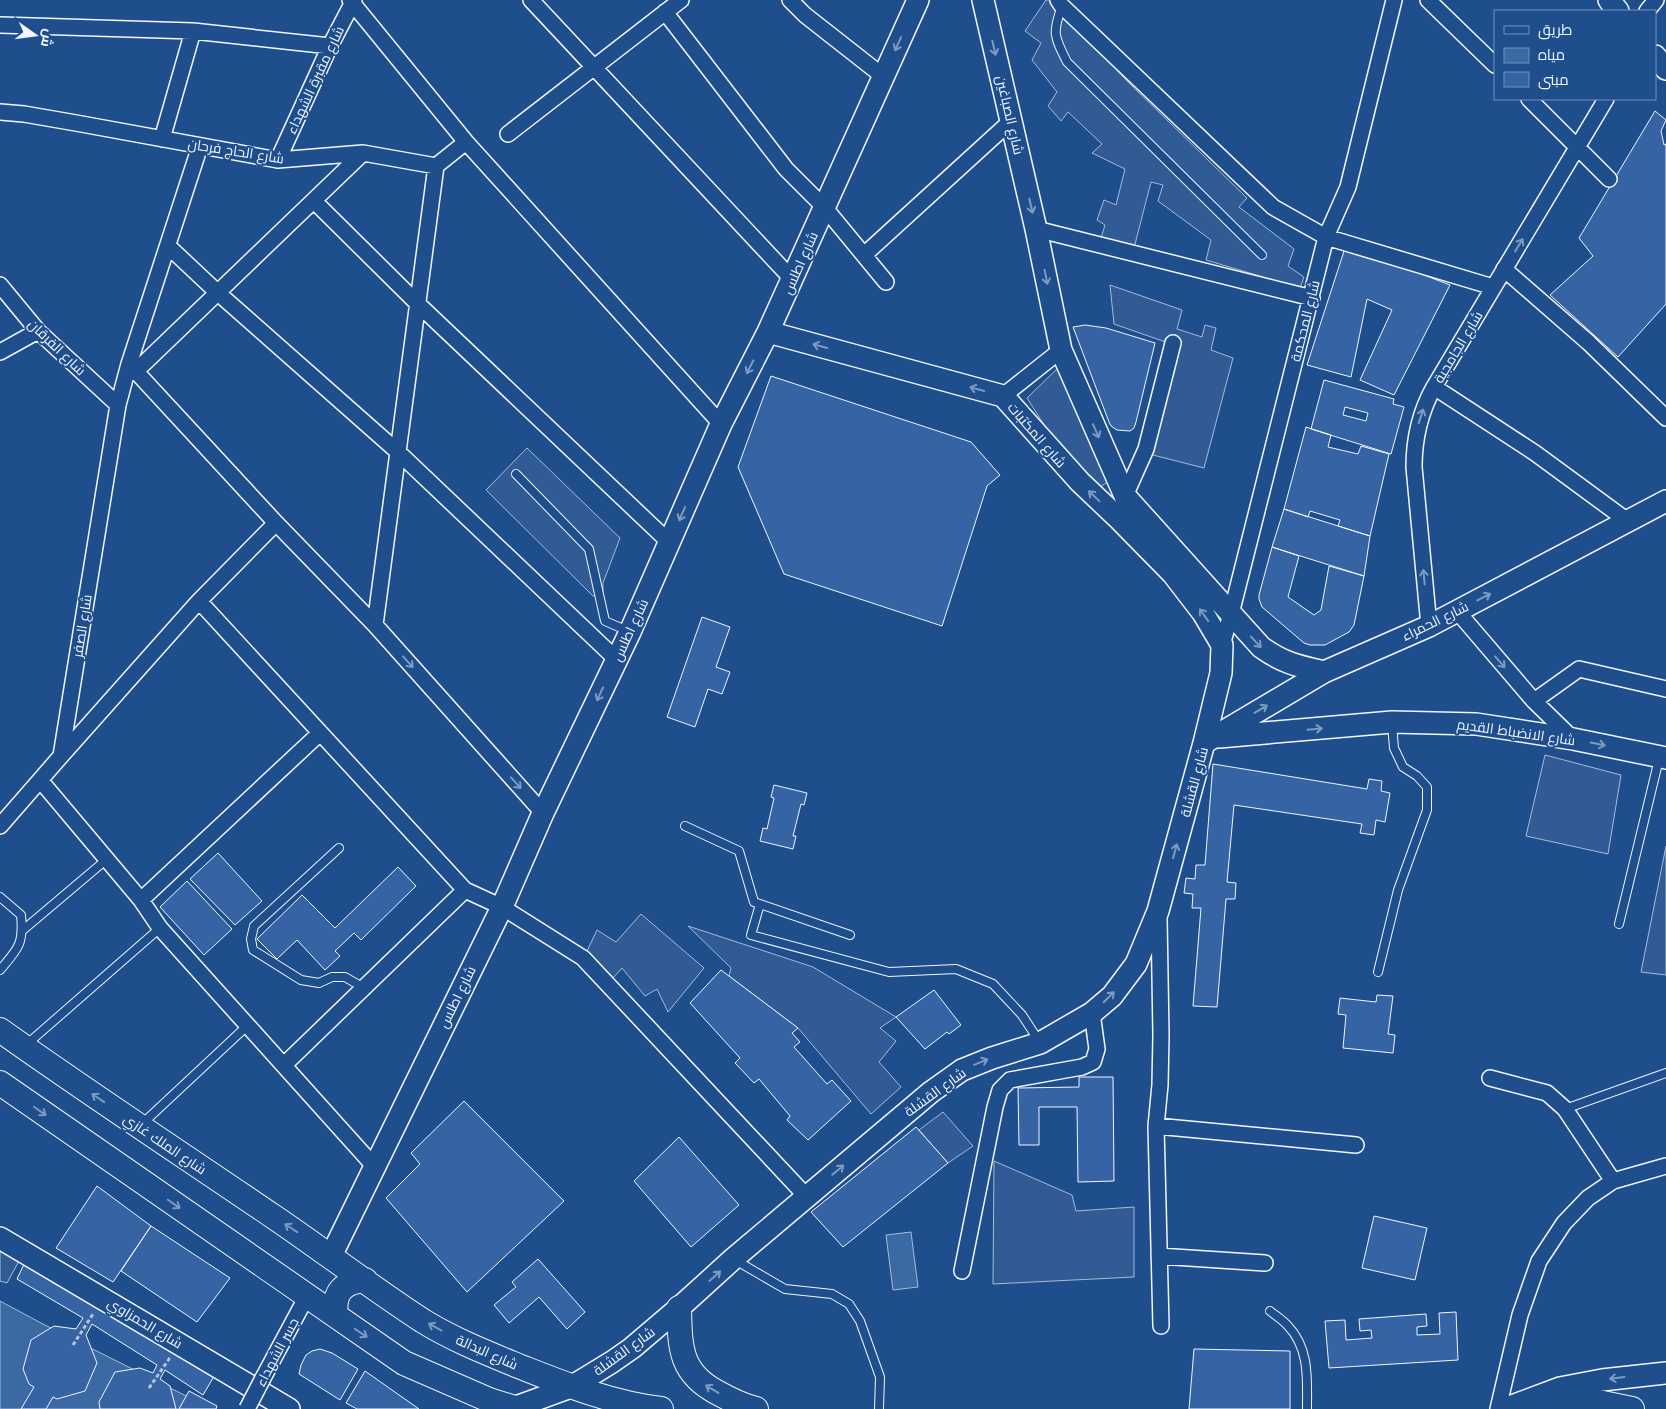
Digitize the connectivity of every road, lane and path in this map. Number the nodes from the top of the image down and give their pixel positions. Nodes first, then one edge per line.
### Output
1 (531, 0) edge
2 (790, 0) edge
3 (918, 0) edge
4 (984, 0) edge
5 (1394, 0) edge
6 (1428, 0) edge
7 (1609, 0) edge
8 (1656, 0) edge
9 (352, 1) edge
10 (1060, 3) edge
11 (675, 4) edge
12 (1617, 10) edge
13 (1648, 10) edge
14 (0, 25) edge
15 (193, 31) junction
16 (330, 46) junction
17 (1656, 57) edge
18 (1494, 64) edge
19 (595, 67) junction
20 (1666, 69) edge
21 (884, 77) junction
22 (1530, 100) edge
23 (1605, 100) edge
24 (0, 112) edge
25 (1012, 121) junction
26 (508, 134) dead end
27 (162, 139) junction
28 (466, 142) junction
29 (200, 146) junction
30 (1577, 147) junction
31 (363, 153) junction
32 (278, 160) junction
33 (436, 166) junction
34 (1610, 179) dead end
35 (314, 201) junction
36 (824, 208) junction
37 (1036, 229) junction
38 (1326, 237) junction
39 (168, 246) junction
40 (864, 255) junction
41 (1262, 255) dead end
42 (1504, 269) junction
43 (792, 279) junction
44 (886, 282) dead end
45 (0, 285) edge
46 (1494, 287) junction
47 (218, 294) junction
48 (1312, 298) junction
49 (418, 304) junction
50 (38, 331) junction
51 (768, 332) junction
52 (1173, 343) dead end
53 (1061, 350) junction
54 (0, 352) edge
55 (132, 368) junction
56 (1434, 387) junction
57 (1003, 396) junction
58 (118, 405) junction
59 (1666, 418) edge
60 (721, 424) junction
61 (398, 452) junction
62 (516, 474) dead end
63 (1125, 496) junction
64 (1666, 502) edge
65 (1629, 522) junction
66 (276, 523) junction
67 (669, 542) junction
68 (199, 600) junction
69 (1457, 611) junction
70 (1231, 614) junction
71 (375, 625) junction
72 (1429, 626) junction
73 (630, 632) junction
74 (1222, 652) junction
75 (616, 659) junction
76 (1324, 672) junction
77 (1666, 689) edge
78 (1534, 701) junction
79 (1392, 722) junction
80 (320, 734) junction
81 (1573, 739) junction
82 (1209, 740) junction
83 (61, 756) junction
84 (1662, 758) edge
85 (40, 780) junction
86 (543, 813) junction
87 (0, 826) edge
88 (685, 826) dead end
89 (339, 848) dead end
90 (107, 859) junction
91 (466, 890) junction
92 (0, 897) edge
93 (141, 900) junction
94 (760, 904) junction
95 (502, 907) junction
96 (1158, 911) junction
97 (1619, 924) dead end
98 (160, 928) junction
99 (23, 930) junction
100 (850, 935) dead end
101 (0, 970) edge
102 (1378, 972) dead end
103 (364, 988) junction
104 (1092, 1013) junction
105 (248, 1025) junction
106 (0, 1030) edge
107 (1040, 1043) junction
108 (24, 1047) junction
109 (284, 1065) junction
110 (1666, 1073) edge
111 (1490, 1078) dead end
112 (0, 1083) edge
113 (1565, 1109) junction
114 (140, 1126) junction
115 (1156, 1126) junction
116 (1356, 1145) dead end
117 (374, 1166) junction
118 (1666, 1166) edge
119 (1613, 1181) junction
120 (807, 1197) junction
121 (0, 1238) edge
122 (331, 1256) junction
123 (1159, 1256) junction
124 (733, 1259) junction
125 (1266, 1263) dead end
126 (962, 1271) dead end
127 (364, 1280) junction
128 (307, 1296) junction
129 (98, 1308) dead end
130 (679, 1308) junction
131 (1270, 1311) dead end
132 (336, 1316) junction
133 (1161, 1326) dead end
134 (73, 1345) dead end
135 (161, 1353) dead end
136 (1666, 1373) edge
137 (571, 1387) junction
138 (149, 1388) dead end
139 (606, 1404) edge
140 (515, 1408) edge
141 (1561, 1408) edge
142 (247, 1409) edge
143 (289, 1409) edge
144 (660, 1409) edge
145 (756, 1409) edge
146 (879, 1409) edge
147 (1307, 1409) edge
148 (1498, 1409) edge
149 (1504, 1409) edge
150 (1532, 1409) edge
151 (1632, 1409) edge

1 - 19 street
2 - 21 street
3 -> 21 street, شارع اطلس
4 -> 25 street, شارع الصباغين
5 - 38 street, شارع المحكمة
6 - 18 street
7 - 12 street
8 - 13 street
9 - 16 street, شارع مقبرة الشهداء
9 - 28 street
10 - 38 street
10 - 41 lane
11 - 19 street
11 - 36 street
14 - 15 street
15 - 16 street
15 - 27 street
16 - 32 street, شارع مقبرة الشهداء
17 - 20 street
19 - 26 street
19 - 43 street
21 - 36 street, شارع اطلس
22 - 30 street
23 - 30 street, شارع الجامجية
24 - 27 street, شارع الحاج فرحان
25 -> 37 street, شارع الصباغين
25 - 40 street
27 - 29 street, شارع الحاج فرحان
28 - 33 street
28 - 60 street
29 - 32 street, شارع الحاج فرحان
29 - 39 street, شارع الصفر
30 - 34 street
42 -> 30 street, شارع الجامجية
31 - 32 street, شارع الحاج فرحان
31 - 33 street, شارع الحاج فرحان
31 - 35 street
33 - 49 street
35 - 47 street
35 - 49 street
36 - 40 street
36 - 43 street, شارع اطلس
37 - 48 street
37 -> 53 street
38 - 46 street
38 - 48 street, شارع المحكمة
39 - 47 street
39 - 55 street, شارع الصفر
40 - 44 street
42 - 46 street, شارع الجامجية
42 - 59 street
43 - 51 street, شارع اطلس
45 - 50 street, شارع الفرقان
46 - 56 street, شارع الجامجية
47 - 55 street
47 - 61 street
48 - 70 street, شارع المحكمة
49 - 61 street
49 - 67 street
50 - 54 street
50 - 58 street, شارع الفرقان
57 -> 51 street, شارع المكتبات
51 -> 60 street, شارع اطلس
52 - 63 street
53 - 57 street
53 -> 63 street
55 - 58 street, شارع الصفر
55 - 66 street
56 - 65 street
72 -> 56 street, شارع الجامجية
74 -> 57 street, شارع المكتبات
58 - 83 street, شارع الصفر
60 -> 67 street, شارع اطلس
61 - 71 street
61 - 75 street
62 - 73 lane
63 - 70 street
64 - 65 street, شارع الحمراء
69 -> 65 street, شارع الحمراء
66 - 68 street
66 - 71 street
67 - 73 street, شارع اطلس
68 - 80 street
68 - 83 street
69 - 72 street, شارع الحمراء
69 -> 78 street
70 - 74 street, شارع المحكمة
70 -> 76 street
71 -> 86 street
72 - 76 street, شارع الحمراء
73 - 75 street, شارع اطلس
74 - 82 street, شارع القشلة
75 -> 86 street, شارع اطلس
82 -> 76 street, شارع الحمراء
77 - 78 street
78 - 81 street
79 - 81 street, شارع الانضباط القديم
82 -> 79 street, شارع الانضباط القديم
79 - 102 lane
80 - 91 street
80 - 93 street
81 -> 84 street, شارع الانضباط القديم
96 -> 82 street, شارع القشلة
83 - 85 street
84 - 97 lane
85 - 87 street
85 - 90 street
86 - 95 street, شارع اطلس
88 - 94 lane
89 - 103 lane
90 - 93 street
90 - 99 lane
91 - 95 street
91 - 103 street
92 - 99 lane
93 - 98 street
94 - 100 lane
94 - 107 lane
95 - 117 street, شارع اطلس
95 - 120 street
104 -> 96 street, شارع القشلة
96 - 115 street
98 - 105 street
98 - 108 lane
99 - 101 lane
103 - 109 street
104 - 107 street, شارع القشلة
104 - 126 street
105 - 109 street
105 - 114 lane
106 - 108 main road, شارع الملك غازي
120 -> 107 street, شارع القشلة
114 -> 108 main road, شارع الملك غازي
109 - 117 street
110 - 113 lane
111 - 113 street
112 -> 128 main road
113 - 119 street
122 -> 114 main road, شارع الملك غازي
115 - 116 street
115 - 123 street
117 - 122 street, شارع اطلس
118 - 119 street
119 - 148 street
120 - 124 street, شارع القشلة
121 - 143 street, شارع الحمزاوي
122 - 127 main road, شارع البدالة
123 - 125 street
123 - 133 street
130 -> 124 street, شارع القشلة
124 - 146 lane
127 - 132 main road
137 -> 127 main road, شارع البدالة
128 - 132 main road
128 - 142 street, جسر الشهداء, bridge
129 - 134 path
130 - 137 street, شارع القشلة
145 -> 130 main road
131 - 147 lane
132 -> 140 main road
135 - 138 path
136 -> 149 street
137 - 139 main road, شارع البدالة
137 - 140 street, شارع القشلة
139 - 144 main road, شارع البدالة
141 - 150 main road
141 - 151 main road

